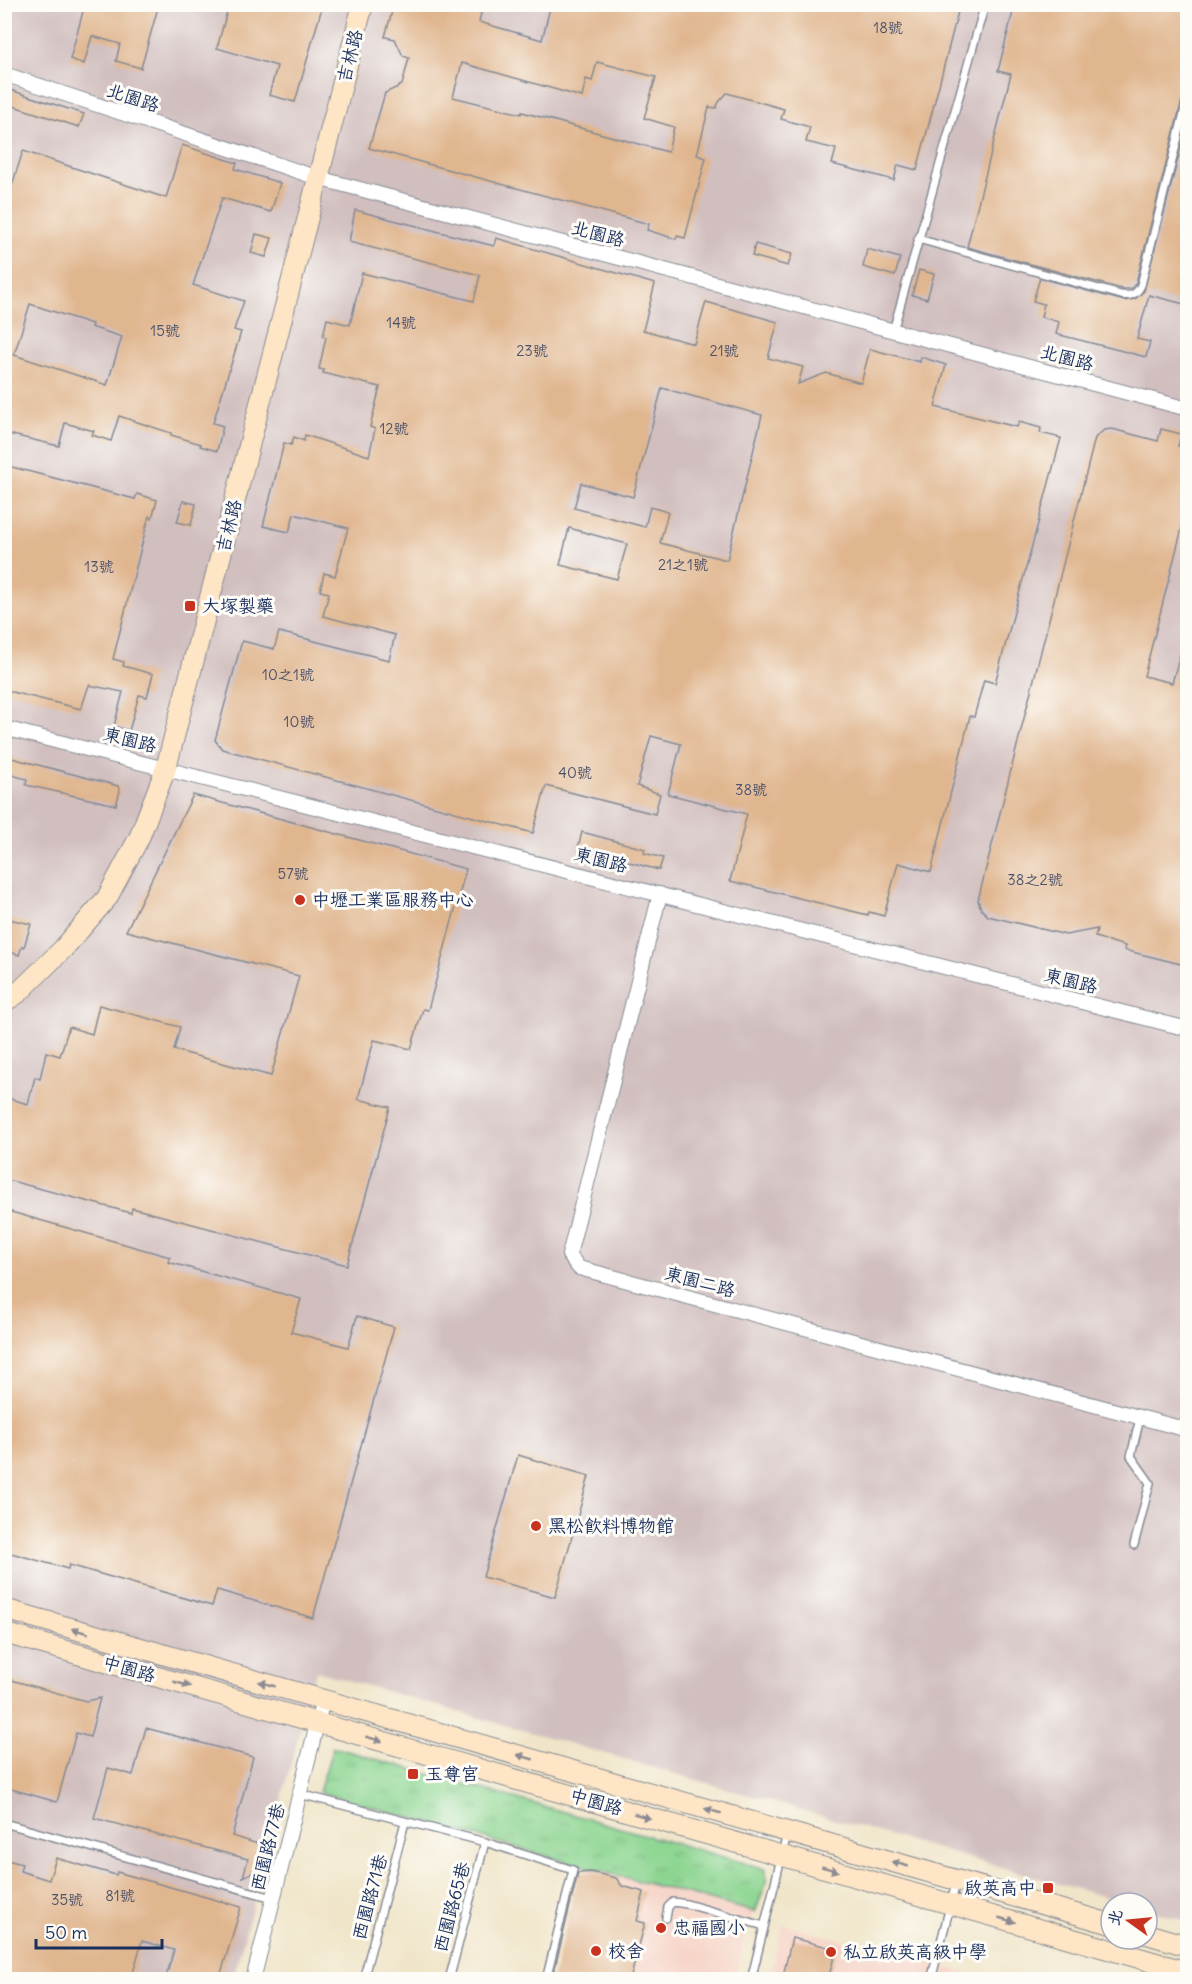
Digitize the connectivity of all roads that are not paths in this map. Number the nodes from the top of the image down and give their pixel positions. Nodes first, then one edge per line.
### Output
1 (363, 4) edge
2 (985, 4) edge
3 (4, 74) edge
4 (1188, 97) edge
5 (318, 178) junction
6 (918, 239) junction
7 (893, 331) junction
8 (1188, 409) edge
9 (4, 728) edge
10 (166, 768) junction
11 (660, 894) junction
12 (4, 1002) edge
13 (1188, 1029) edge
14 (1140, 1418) junction
15 (1188, 1430) edge
16 (1134, 1545) dead end
17 (4, 1609) edge
18 (4, 1633) edge
19 (324, 1700) junction
20 (318, 1722) junction
21 (300, 1794) junction
22 (405, 1822) junction
23 (4, 1823) edge
24 (788, 1832) junction
25 (485, 1842) junction
26 (782, 1856) junction
27 (957, 1880) junction
28 (273, 1898) junction
29 (951, 1904) junction
30 (666, 1918) dead end
31 (1099, 1921) edge
32 (764, 1926) junction
33 (1159, 1938) edge
34 (1188, 1946) edge
35 (1188, 1972) edge
36 (253, 1980) edge
37 (363, 1980) edge
38 (449, 1980) edge
39 (546, 1980) edge
40 (751, 1980) edge
41 (931, 1980) edge

1 - 5 main road, 吉林路
2 - 6 lane
3 - 5 street, 北園路
4 - 6 lane
5 - 7 street, 北園路
5 - 10 main road, 吉林路
6 - 7 lane
7 - 8 street, 北園路
9 - 10 street, 東園路
10 - 11 street, 東園路
10 - 12 main road, 吉林路
11 - 13 street, 東園路
11 - 14 street, 東園二路
14 - 15 street, 東園二路
14 - 16 lane
19 -> 17 main road, 中園路
18 -> 20 main road, 中園路
19 - 20 street, 西園路77巷
24 -> 19 main road, 中園路
20 - 21 street, 西園路77巷
20 -> 26 main road, 中園路
21 - 22 lane
21 - 28 street, 西園路77巷
22 - 25 lane
22 - 37 lane, 西園路71巷
23 - 28 lane
24 - 26 lane
27 -> 24 main road, 中園路
25 - 38 lane, 西園路65巷
25 - 39 lane
26 -> 29 main road, 中園路
26 - 32 lane
27 - 29 lane
27 - 31 main road, 中園路
28 - 36 street, 西園路77巷
29 -> 35 main road, 中園路
29 - 41 lane
30 - 32 lane
32 - 40 lane
33 - 34 main road

